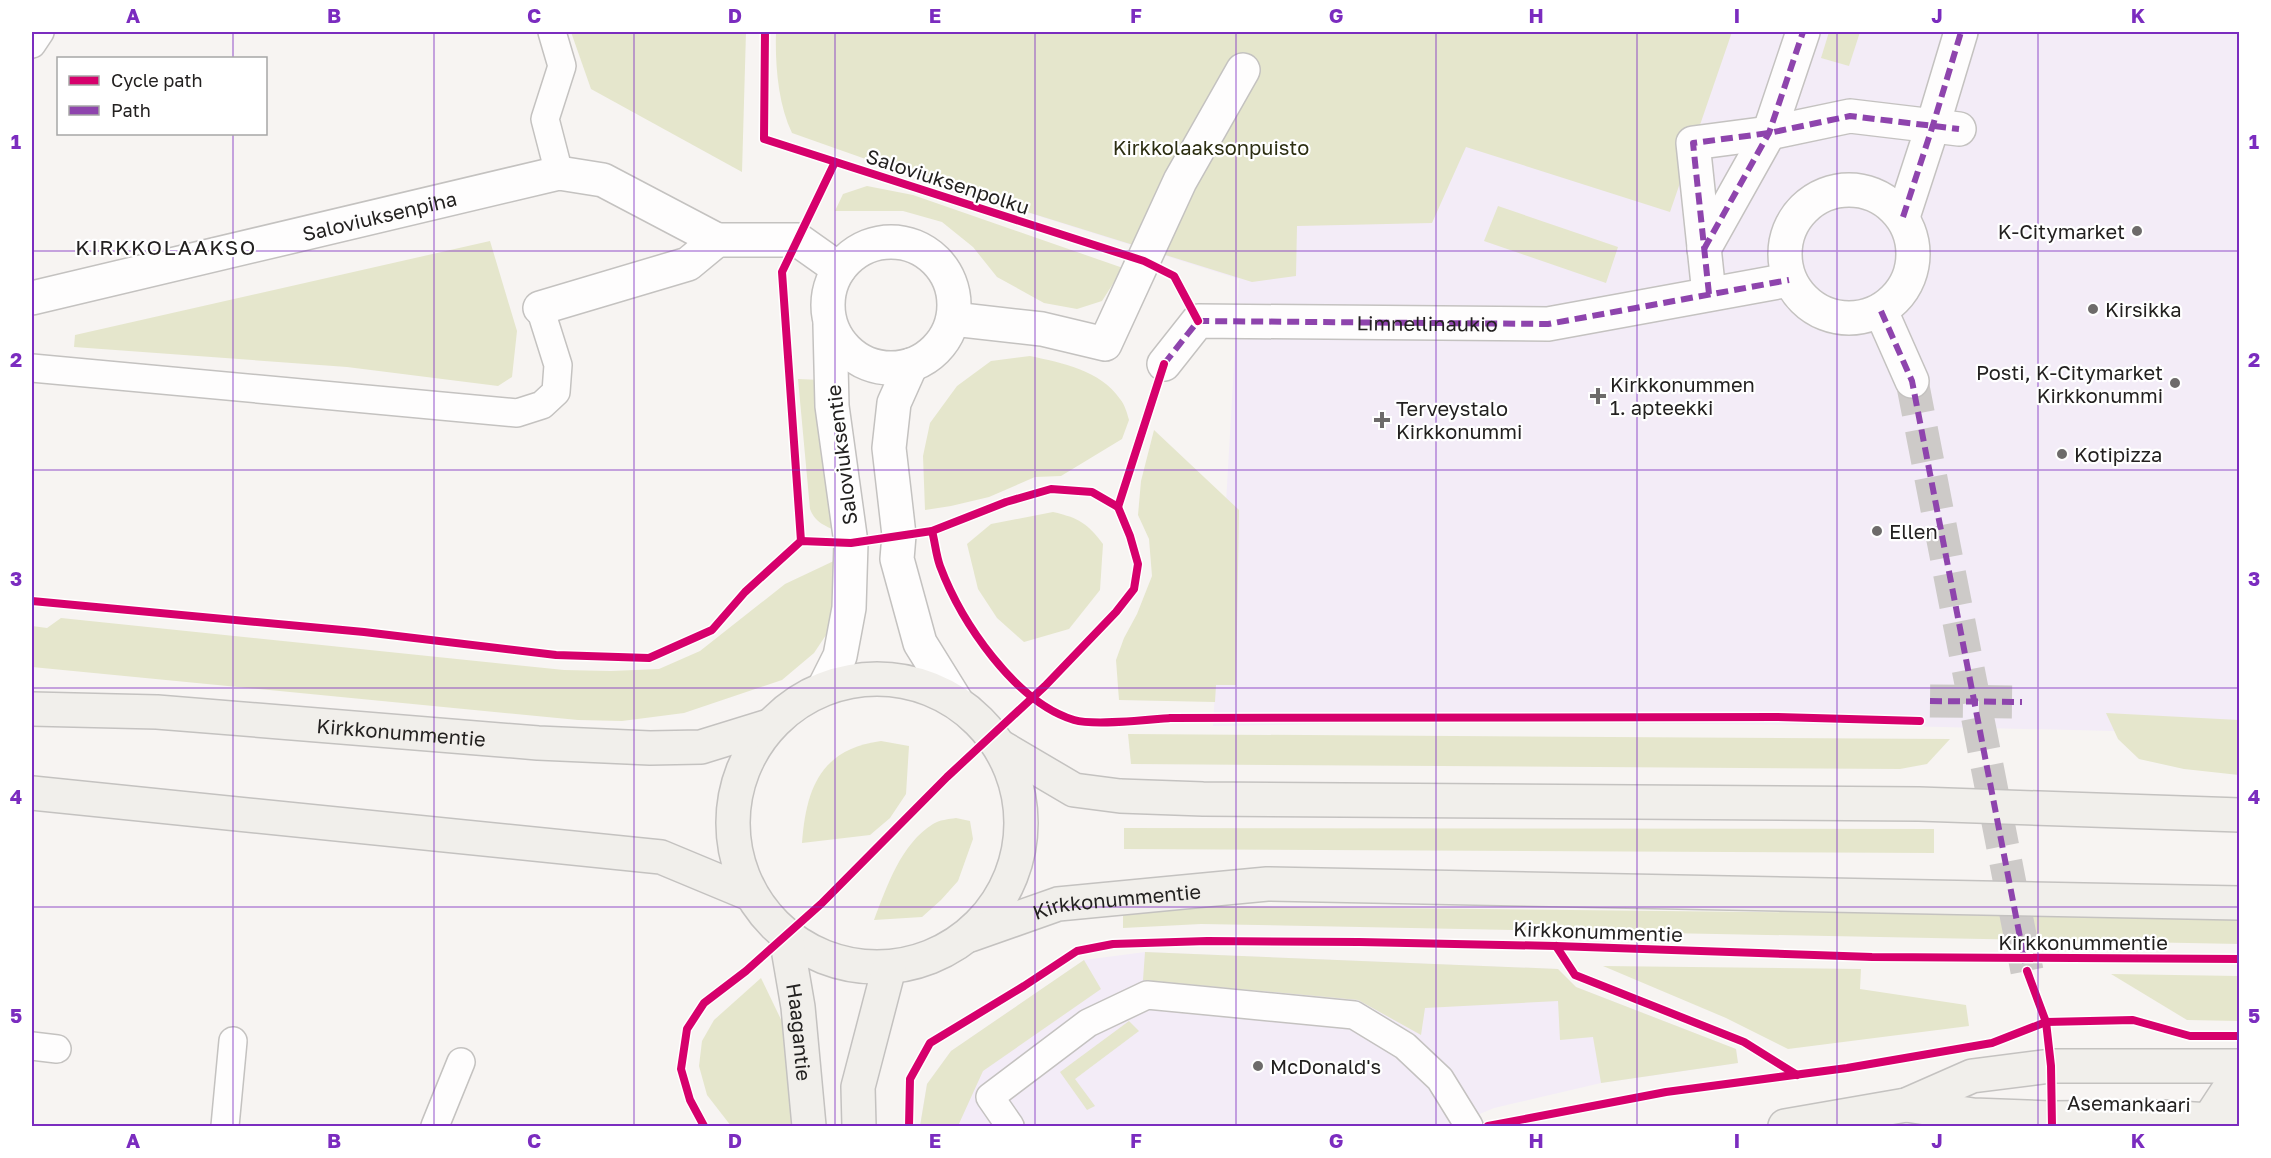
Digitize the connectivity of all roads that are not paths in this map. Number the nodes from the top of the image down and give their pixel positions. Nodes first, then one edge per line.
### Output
1 (40, 32) edge
2 (552, 32) edge
3 (1803, 32) edge
4 (1961, 32) edge
5 (32, 44) edge
6 (1244, 70) dead end
7 (1946, 127) junction
8 (1769, 133) junction
9 (559, 173) junction
10 (1902, 217) junction
11 (717, 240) junction
12 (1704, 249) junction
13 (839, 269) junction
14 (1789, 280) junction
15 (1709, 294) junction
16 (32, 298) edge
17 (540, 308) joint
18 (1881, 311) junction
19 (953, 319) junction
20 (830, 326) junction
21 (1164, 364) dead end
22 (911, 365) junction
23 (32, 368) edge
24 (1912, 381) tunnel mouth
25 (824, 688) junction
26 (956, 701) junction
27 (32, 709) edge
28 (770, 726) junction
29 (1001, 747) junction
30 (32, 793) edge
31 (2240, 814) edge
32 (750, 894) junction
33 (2240, 903) edge
34 (970, 935) junction
35 (786, 937) junction
36 (889, 968) junction
37 (233, 1041) dead end
38 (461, 1062) dead end
39 (2240, 1066) edge
40 (2240, 1072) edge
41 (1905, 1105) junction
42 (2219, 1123) edge
43 (225, 1126) edge
44 (435, 1126) edge
45 (809, 1126) edge
46 (859, 1126) edge
47 (1011, 1126) edge
48 (1469, 1126) edge
49 (1785, 1126) edge

1 - 5 lane
2 - 9 lane
3 - 8 street
4 - 7 street
6 - 19 street
7 - 8 street
7 - 10 street
8 - 12 street
8 - 12 street
9 - 11 street, Saloviuksenpiha
9 - 16 street, Saloviuksenpiha
10 - 14 street
10 - 18 street
11 - 13 street, Saloviuksenpiha
11 - 17 street
12 - 15 street
13 - 19 street
13 - 20 street
14 - 15 street, Limnellinaukio
14 - 18 street
15 - 21 street, Limnellinaukio
17 - 23 lane
18 - 24 street
19 - 22 street
20 - 22 street
20 - 25 street, Saloviuksentie
22 - 26 street
25 - 26 main road
25 - 28 main road
26 - 29 main road
27 - 28 main road, Kirkkonummentie
28 - 32 main road
29 - 31 main road
29 - 34 main road
30 - 32 main road
32 - 35 main road
33 - 34 main road, Kirkkonummentie
34 - 36 main road
35 - 36 main road
35 - 45 main road, Haagantie
36 - 46 main road
37 - 43 lane
38 - 44 lane
39 - 41 main road, Asemankaari
40 - 42 main road, Asemankaari
41 - 42 main road, Asemankaari
41 - 49 main road, Asemankaari
47 - 48 lane

